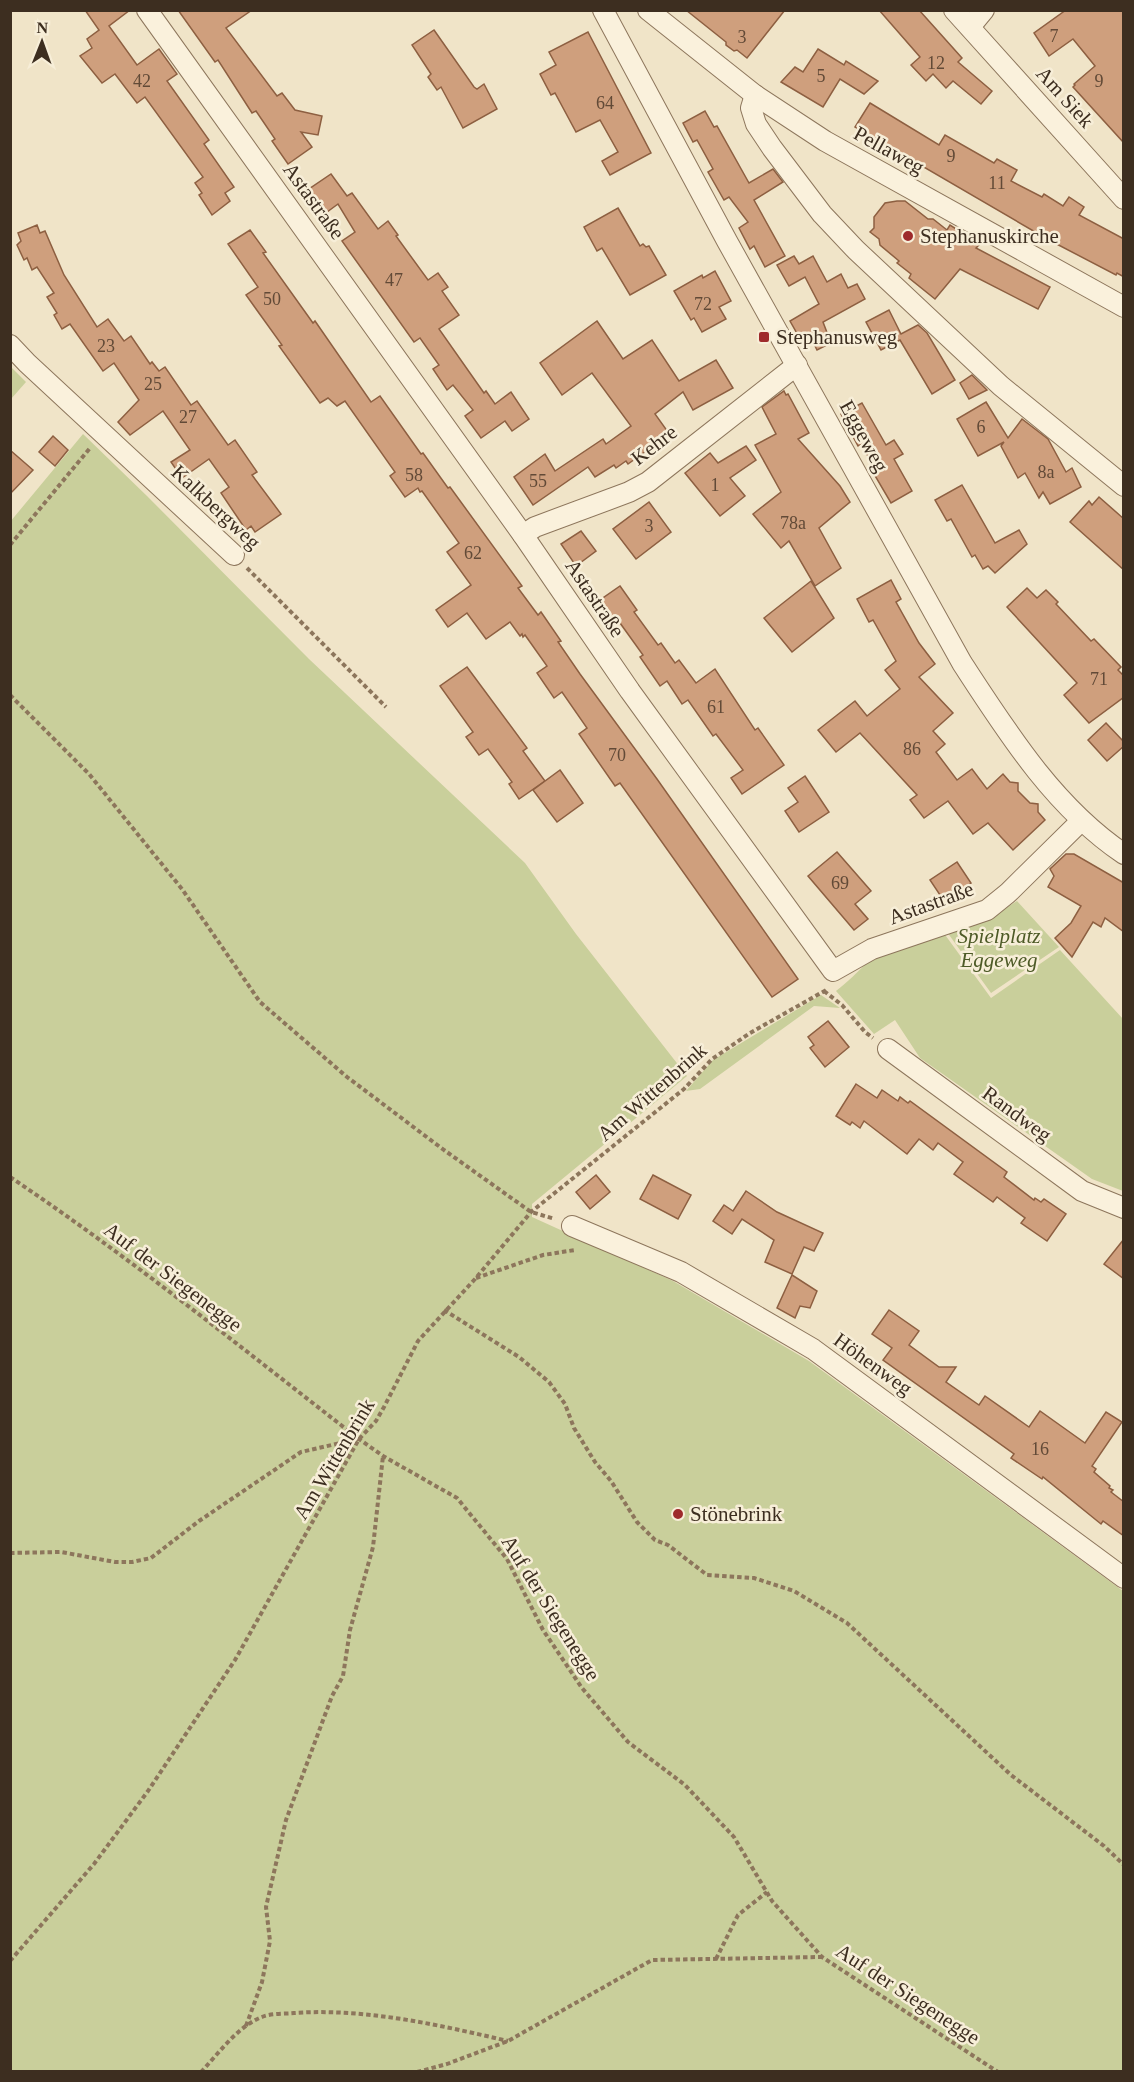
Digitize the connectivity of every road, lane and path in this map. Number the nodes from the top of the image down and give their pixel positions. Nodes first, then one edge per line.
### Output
1 (147, 10) edge
2 (648, 10) edge
3 (954, 10) edge
4 (984, 10) edge
5 (611, 13) edge
6 (970, 27) junction
7 (755, 95) junction
8 (1124, 199) edge
9 (1124, 307) edge
10 (10, 345) edge
11 (797, 365) junction
12 (102, 434) junction
13 (1124, 486) edge
14 (523, 535) junction
15 (10, 545) edge
16 (234, 555) joint
17 (10, 695) edge
18 (386, 707) dead end
19 (1081, 821) junction
20 (1124, 854) edge
21 (888, 1049) joint
22 (10, 1177) edge
23 (1124, 1208) edge
24 (531, 1212) junction
25 (572, 1226) dead end
26 (579, 1249) dead end
27 (475, 1278) junction
28 (444, 1310) junction
29 (359, 1439) junction
30 (383, 1456) junction
31 (10, 1552) edge
32 (1124, 1578) edge
33 (1124, 1865) edge
34 (767, 1892) junction
35 (822, 1957) junction
36 (716, 1959) junction
37 (10, 1960) edge
38 (246, 2026) junction
39 (508, 2041) junction
40 (201, 2072) edge
41 (417, 2072) edge
42 (998, 2072) edge

1 - 14 street, Astastraße
2 - 7 street, Pellaweg
3 - 6 street, Am Siek
4 - 6 street
5 - 11 street, Eggeweg
6 - 8 street, Am Siek
7 - 9 street, Pellaweg
7 - 13 street
10 - 12 street, Kalkbergweg
11 - 14 street, Kehre
11 - 19 street, Eggeweg
12 - 15 path
12 - 16 street, Kalkbergweg
14 - 19 street, Astastraße
16 - 18 path, Kalkbergweg
17 - 24 path
19 - 20 street, Eggeweg
21 - 23 street, Randweg
21 - 24 path, Am Wittenbrink
22 - 29 path, Auf der Siegenegge
24 - 27 path, Am Wittenbrink
25 - 32 street, Höhenweg
26 - 27 path
27 - 28 path, Am Wittenbrink
28 - 29 path, Am Wittenbrink
28 - 33 path
29 - 30 path, Auf der Siegenegge
29 - 31 path
29 - 37 path, Am Wittenbrink
30 - 34 path, Auf der Siegenegge
30 - 38 path
34 - 35 path, Auf der Siegenegge
34 - 36 path
35 - 36 path
35 - 42 path, Auf der Siegenegge
36 - 39 path
38 - 39 path
38 - 40 path
39 - 41 path

